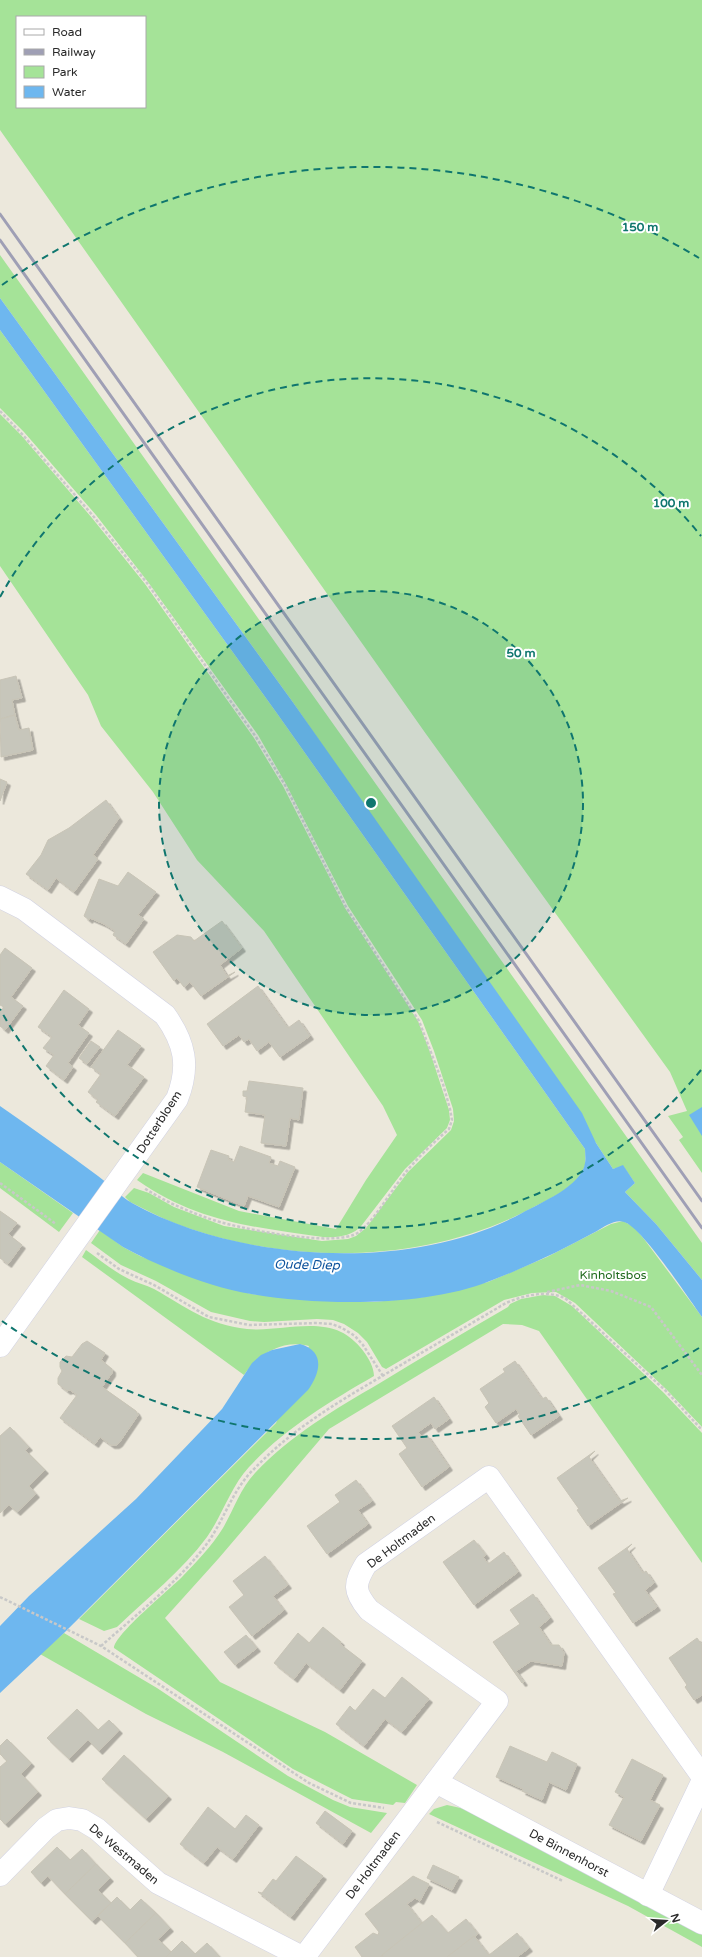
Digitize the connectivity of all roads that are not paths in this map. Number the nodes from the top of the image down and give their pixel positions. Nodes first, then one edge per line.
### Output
1 (0, 897) edge
2 (0, 1346) edge
3 (702, 1776) edge
4 (436, 1782) junction
5 (702, 1782) edge
6 (0, 1875) edge
7 (648, 1895) junction
8 (702, 1923) edge
9 (303, 1957) edge

1 - 2 street, Dotterbloem
3 - 4 street, De Holtmaden
4 - 7 street, De Binnenhorst
4 - 9 street, De Holtmaden
5 - 7 street
6 - 9 street, De Westmaden
7 - 8 street, De Binnenhorst

